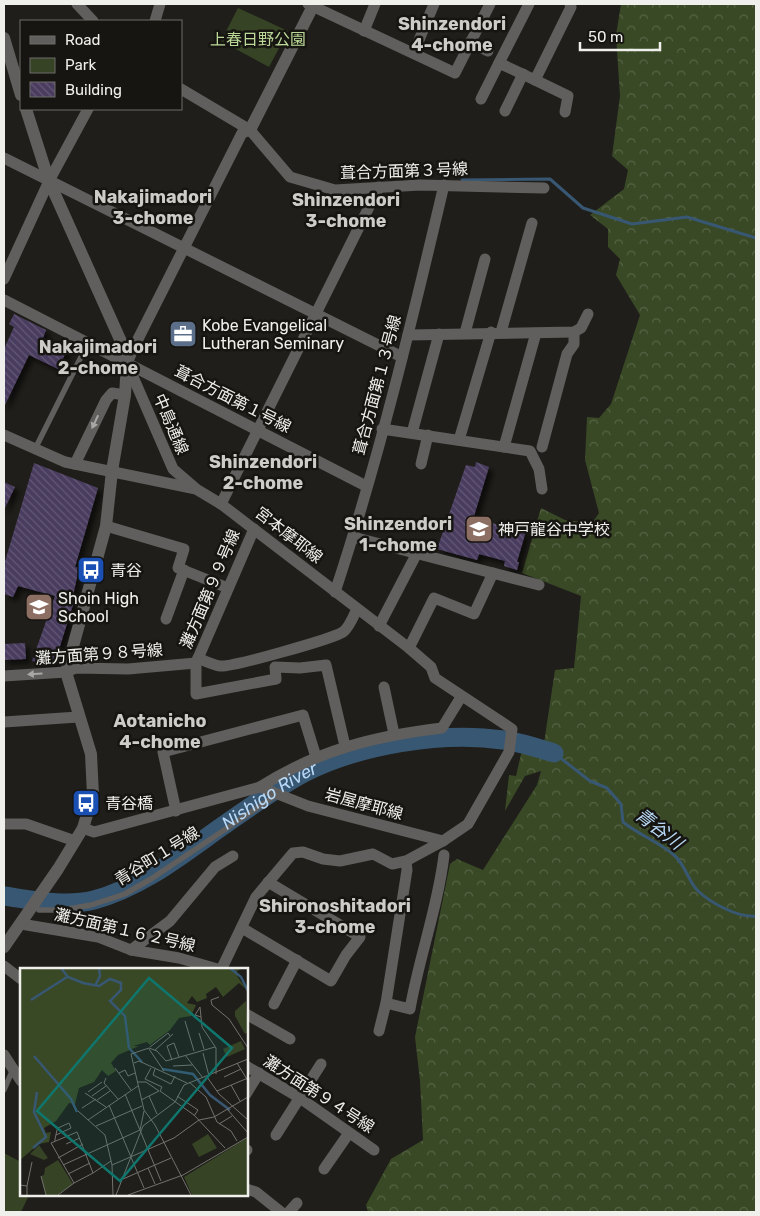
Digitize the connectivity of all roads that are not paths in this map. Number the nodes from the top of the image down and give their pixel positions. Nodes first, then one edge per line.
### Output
1 (77, 4) edge
2 (160, 4) edge
3 (375, 4) edge
4 (434, 4) edge
5 (490, 4) edge
6 (529, 4) edge
7 (570, 4) edge
8 (312, 5) edge
9 (86, 19) edge
10 (155, 20) edge
11 (364, 31) junction
12 (4, 38) edge
13 (470, 42) junction
14 (488, 50) dead end
15 (414, 52) junction
16 (499, 63) junction
17 (522, 74) junction
18 (18, 75) edge
19 (534, 80) junction
20 (20, 88) edge
21 (182, 90) edge
22 (482, 100) dead end
23 (26, 110) edge
24 (87, 110) edge
25 (505, 111) dead end
26 (566, 112) dead end
27 (250, 130) junction
28 (4, 158) edge
29 (49, 181) junction
30 (444, 185) junction
31 (378, 188) junction
32 (544, 188) dead end
33 (532, 223) dead end
34 (184, 246) junction
35 (485, 259) dead end
36 (4, 279) edge
37 (4, 300) edge
38 (316, 314) junction
39 (588, 314) dead end
40 (496, 332) junction
41 (536, 332) junction
42 (574, 332) junction
43 (465, 333) junction
44 (439, 334) junction
45 (408, 335) junction
46 (88, 343) junction
47 (402, 357) junction
48 (127, 363) junction
49 (125, 395) junction
50 (257, 429) junction
51 (382, 429) junction
52 (412, 433) junction
53 (4, 435) edge
54 (428, 436) junction
55 (459, 440) junction
56 (504, 447) junction
57 (542, 447) dead end
58 (36, 449) junction
59 (75, 464) junction
60 (421, 464) dead end
61 (112, 470) junction
62 (366, 486) junction
63 (196, 489) junction
64 (542, 489) dead end
65 (221, 504) junction
66 (106, 526) junction
67 (254, 529) junction
68 (353, 537) junction
69 (417, 554) junction
70 (184, 570) junction
71 (493, 573) junction
72 (539, 585) dead end
73 (228, 588) junction
74 (335, 592) junction
75 (357, 609) junction
76 (166, 619) dead end
77 (379, 626) junction
78 (409, 648) junction
79 (197, 660) junction
80 (66, 672) junction
81 (4, 676) edge
82 (384, 687) dead end
83 (461, 697) junction
84 (78, 717) junction
85 (4, 722) edge
86 (394, 734) junction
87 (345, 746) junction
88 (316, 757) junction
89 (262, 788) junction
90 (278, 794) junction
91 (176, 811) junction
92 (4, 824) edge
93 (83, 828) junction
94 (75, 840) junction
95 (443, 842) junction
96 (444, 855) dead end
97 (233, 856) dead end
98 (406, 860) junction
99 (268, 882) junction
100 (35, 910) junction
101 (21, 924) junction
102 (242, 928) junction
103 (4, 947) edge
104 (131, 950) junction
105 (297, 960) junction
106 (4, 966) edge
107 (214, 968) edge
108 (222, 968) edge
109 (20, 979) edge
110 (386, 1003) junction
111 (274, 1004) dead end
112 (248, 1015) edge
113 (379, 1031) dead end
114 (290, 1039) dead end
115 (4, 1054) edge
116 (321, 1064) dead end
117 (248, 1067) edge
118 (13, 1069) junction
119 (259, 1073) junction
120 (20, 1080) edge
121 (4, 1090) edge
122 (248, 1091) edge
123 (300, 1098) junction
124 (349, 1133) junction
125 (276, 1134) dead end
126 (374, 1150) dead end
127 (324, 1169) dead end
128 (248, 1190) edge
129 (297, 1203) dead end
130 (281, 1212) edge
131 (289, 1212) edge

1 - 9 street
2 - 10 street
3 - 11 street
4 - 15 street
5 - 13 street
6 - 16 street
7 - 19 street
8 - 11 street
8 - 27 street
11 - 15 street
12 - 18 street
13 - 14 street
13 - 15 street
16 - 17 street
16 - 22 street
17 - 19 street
17 - 25 street
18 - 20 street
19 - 26 street
21 - 27 street, 葺合方面第３号線
23 - 29 street
24 - 29 street
27 - 31 street, 葺合方面第３号線
27 - 34 street
28 - 29 street
29 - 34 street
29 - 36 street
29 - 48 street
30 - 31 street, 葺合方面第３号線
30 - 32 street, 葺合方面第３号線
30 - 45 street, 葺合方面第１３号線
31 - 38 street
33 - 40 street
34 - 38 street
34 - 48 street
35 - 43 street
37 - 46 street, 葺合方面第１号線
38 - 47 street
38 - 50 street
39 - 42 street
40 - 41 street
40 - 43 street
40 - 55 street
41 - 42 street
41 - 56 street
42 - 57 street
43 - 44 street
44 - 45 street
44 - 52 street
45 - 47 street, 葺合方面第１３号線
46 - 48 street, 葺合方面第１号線
46 - 58 lane
47 - 51 street, 葺合方面第１３号線
48 - 49 street
48 - 50 street, 葺合方面第１号線
48 - 63 street, 中島通線
49 -> 59 street
49 - 61 street
50 - 62 street, 葺合方面第１号線
50 - 65 street
51 - 52 street
51 - 62 street, 葺合方面第１３号線
52 - 54 street
53 - 58 street, 宮本摩耶線
54 - 55 street
54 - 60 street
55 - 56 street
56 - 64 street
58 - 59 street, 宮本摩耶線
59 - 61 street, 宮本摩耶線
61 - 63 street, 宮本摩耶線
61 - 66 street
62 - 68 street, 葺合方面第１３号線
63 - 65 street, 宮本摩耶線
65 - 67 street, 宮本摩耶線
66 - 70 street
66 - 80 street
67 - 73 street, 灘方面第９９号線
67 - 74 street, 宮本摩耶線
68 - 69 street
68 - 74 street, 葺合方面第１３号線
69 - 71 street
69 - 77 street
70 - 73 street
70 - 76 street
71 - 72 street
71 - 78 street
73 - 79 street, 灘方面第９９号線
74 - 75 street, 宮本摩耶線
75 - 77 street, 宮本摩耶線
75 - 79 street, 灘方面第９８号線
77 - 78 street, 宮本摩耶線
78 - 83 street, 宮本摩耶線
79 - 80 street, 灘方面第９８号線
79 - 87 street
80 -> 81 street, 灘方面第９８号線
80 - 84 street
82 - 86 street
83 - 86 street
83 - 95 street, 宮本摩耶線
84 - 85 street
84 - 93 street
86 - 87 street
87 - 88 street
88 - 89 street
88 - 91 street
89 - 90 street, 岩屋摩耶線
89 - 91 street
90 - 95 street, 岩屋摩耶線
90 - 100 lane, 青谷町１号線
91 - 93 street
92 - 94 street
93 - 94 street
94 - 100 street
95 - 98 street
96 - 110 street
97 - 104 street
98 - 99 street
98 - 110 street
99 - 102 street
99 - 105 street
100 - 101 street
101 - 103 street
101 - 104 street, 灘方面第１６２号線
102 - 105 street
102 - 108 street
104 - 107 street, 灘方面第１６２号線
105 - 111 street
106 - 109 street
110 - 113 street
112 - 114 street
115 - 118 street
116 - 123 street
117 - 119 street, 灘方面第９４号線
118 - 120 street
118 - 121 lane
119 - 122 street
119 - 123 street, 灘方面第９４号線
123 - 124 street, 灘方面第９４号線
123 - 125 street
124 - 126 street, 灘方面第９４号線
124 - 127 street
128 - 130 street
129 - 131 street

